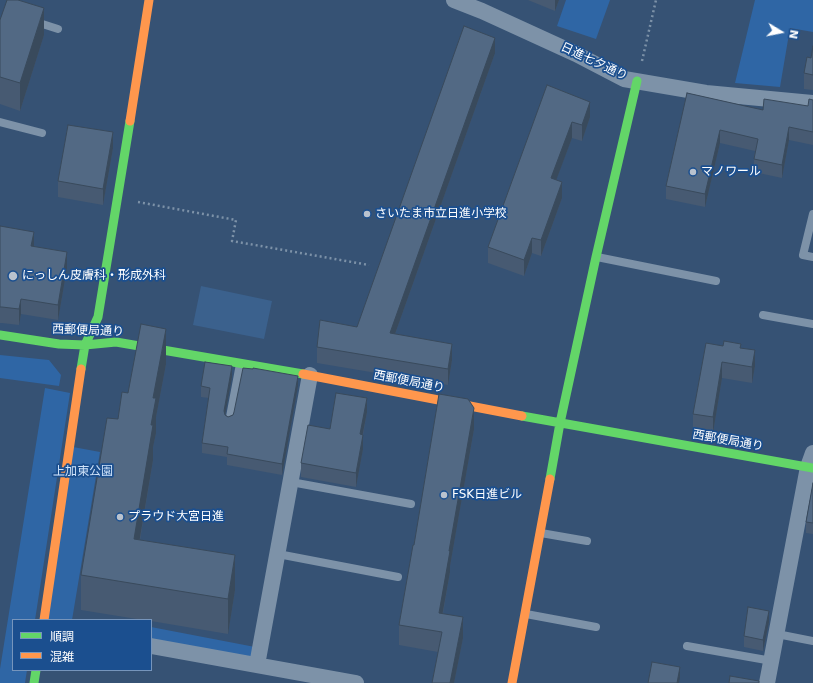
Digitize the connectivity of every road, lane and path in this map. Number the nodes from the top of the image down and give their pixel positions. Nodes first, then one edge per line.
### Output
1 (149, 0) edge
2 (455, 0) edge
3 (656, 0) edge
4 (22, 17) edge
5 (58, 29) dead end
6 (637, 81) junction
7 (813, 103) edge
8 (0, 122) edge
9 (42, 133) dead end
10 (137, 202) dead end
11 (813, 214) edge
12 (596, 257) junction
13 (813, 257) edge
14 (369, 265) dead end
15 (716, 281) dead end
16 (763, 315) dead end
17 (813, 324) edge
18 (0, 335) edge
19 (85, 345) junction
20 (240, 363) junction
21 (310, 375) junction
22 (229, 422) edge
23 (560, 423) junction
24 (811, 463) edge
25 (291, 482) junction
26 (411, 504) dead end
27 (540, 532) junction
28 (587, 541) dead end
29 (278, 554) junction
30 (398, 577) dead end
31 (525, 614) junction
32 (44, 619) edge
33 (596, 627) dead end
34 (777, 634) junction
35 (813, 641) edge
36 (152, 646) edge
37 (687, 646) dead end
38 (772, 661) junction
39 (257, 665) junction
40 (36, 671) edge
41 (34, 683) edge
42 (356, 683) edge
43 (512, 683) edge
44 (767, 683) edge

1 - 19 street
2 - 6 street, 日進七夕通り
3 - 6 path
4 - 5 lane
6 - 7 street, 日進七夕通り
6 - 12 street
8 - 9 lane
10 - 14 path
11 - 13 lane
12 - 15 lane
12 - 23 street
16 - 17 lane
18 - 19 street, 西郵便局通り
19 - 20 street, 西郵便局通り
19 - 32 street
20 - 21 street, 西郵便局通り
20 - 22 lane
21 - 23 street, 西郵便局通り
21 - 25 street
23 - 24 street, 西郵便局通り
23 - 27 street
24 - 34 street
25 - 26 lane
25 - 29 street
27 - 28 lane
27 - 31 street
29 - 30 lane
29 - 39 street
31 - 33 lane
31 - 43 street
34 - 35 lane
34 - 38 street
36 - 39 street
37 - 38 lane
38 - 44 street
39 - 42 street
40 - 41 street

